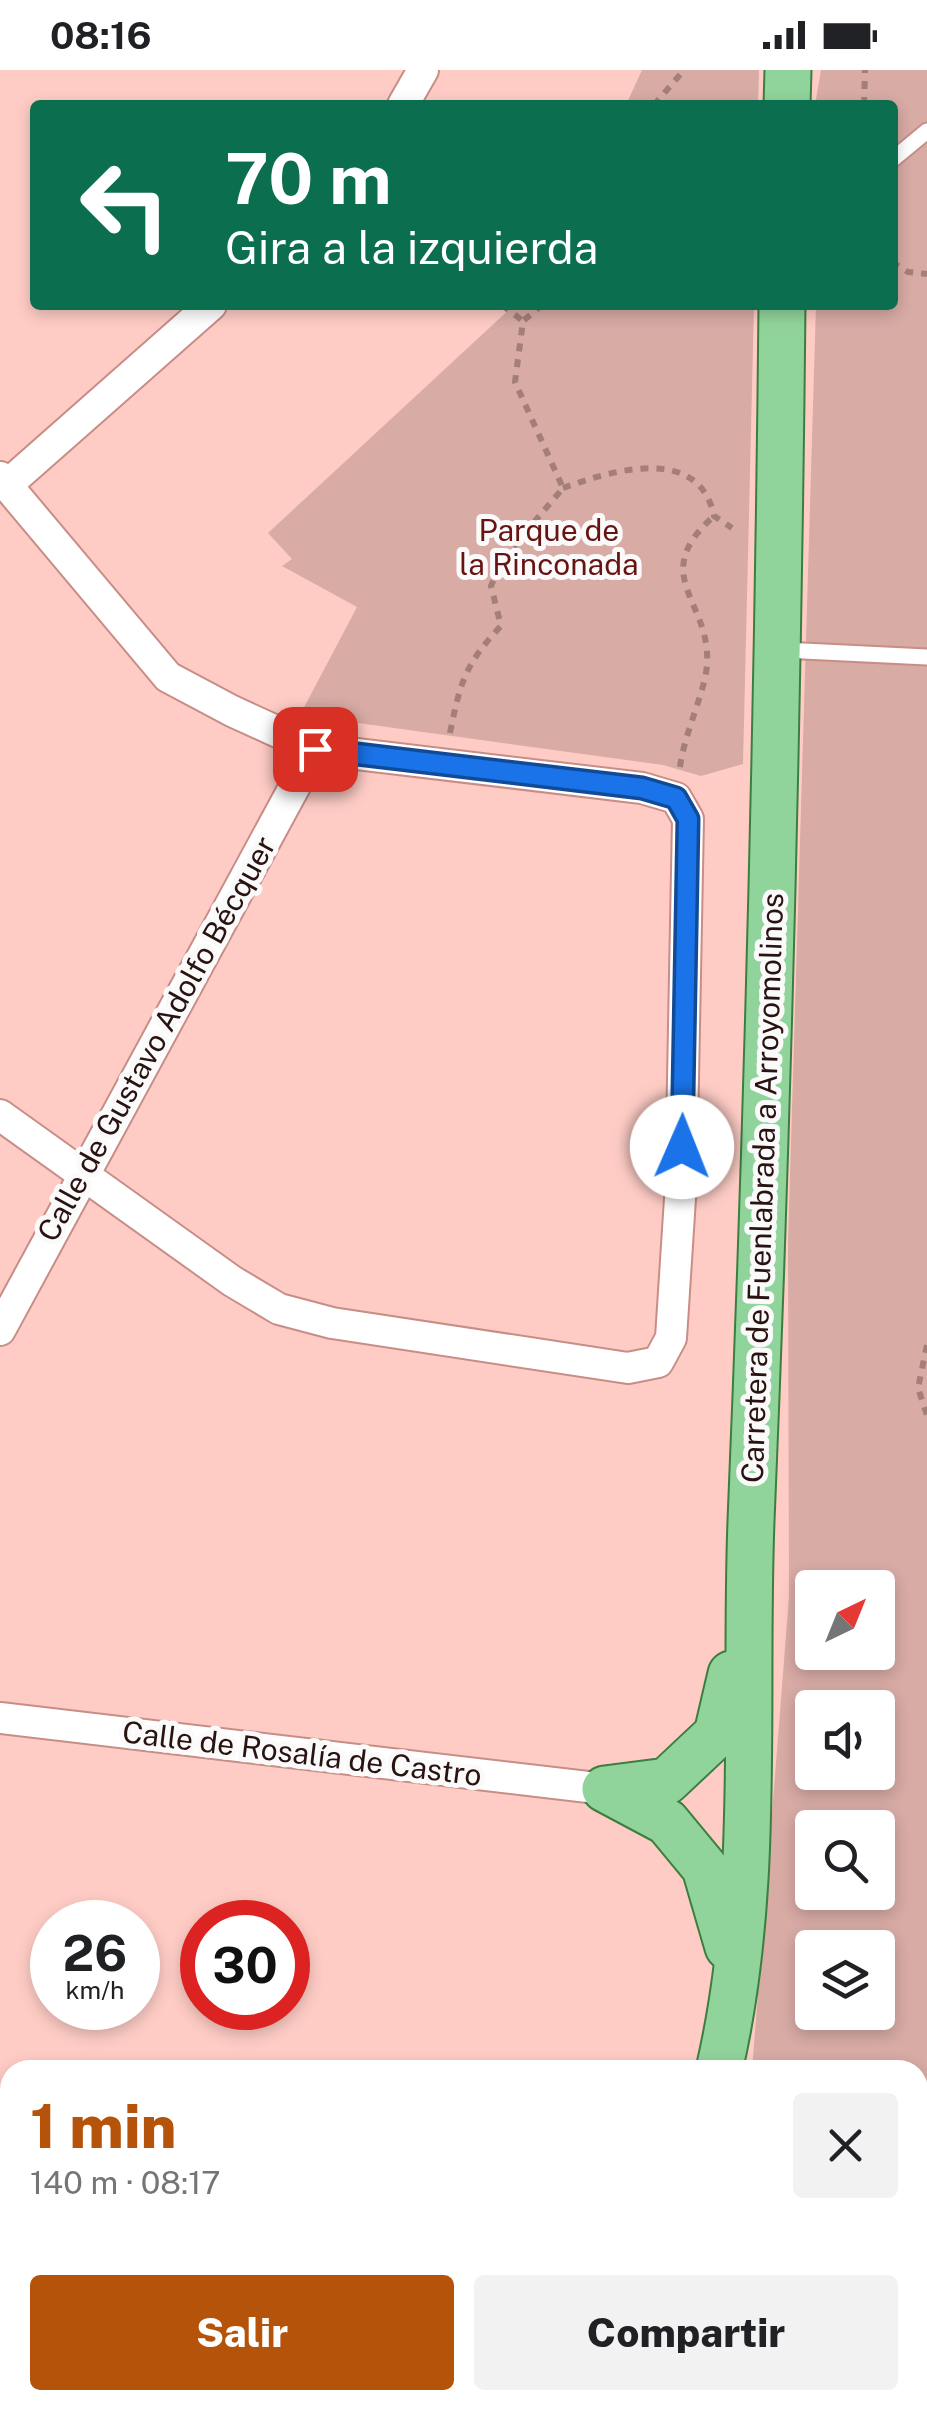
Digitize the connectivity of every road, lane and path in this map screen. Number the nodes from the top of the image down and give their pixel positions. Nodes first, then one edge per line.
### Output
1 (423, 70) edge
2 (684, 70) edge
3 (788, 70) edge
4 (864, 70) edge
5 (406, 100) edge
6 (658, 100) edge
7 (786, 100) edge
8 (864, 100) edge
9 (927, 130) edge
10 (898, 155) edge
11 (898, 266) edge
12 (927, 274) edge
13 (204, 310) edge
14 (509, 310) edge
15 (536, 310) edge
16 (782, 310) edge
17 (523, 321) junction
18 (3, 481) edge
19 (562, 488) junction
20 (714, 516) junction
21 (732, 528) dead end
22 (779, 650) junction
23 (927, 658) edge
24 (448, 740) dead end
25 (315, 749) junction
26 (676, 798) junction
27 (0, 1115) edge
28 (80, 1176) junction
29 (0, 1330) edge
30 (927, 1345) edge
31 (927, 1415) edge
32 (748, 1602) junction
33 (0, 1718) edge
34 (604, 1789) junction
35 (735, 1973) junction
36 (721, 2060) edge

1 - 5 street
2 - 6 path
3 - 7 main road
4 - 8 path
9 - 10 lane
11 - 12 path
13 - 18 street
14 - 17 path
15 - 17 path
16 - 22 main road, Carretera de Fuenlabrada a Arroyomolinos
17 - 19 path
18 - 25 street
19 - 20 path
19 - 24 path
20 - 21 path
20 - 26 path
22 - 23 lane
22 - 32 main road, Carretera de Fuenlabrada a Arroyomolinos
25 - 26 street
25 - 28 street, Calle de Gustavo Adolfo Bécquer
26 - 28 street
27 - 28 street
28 - 29 street, Calle de Gustavo Adolfo Bécquer
30 - 31 path
32 - 34 main road
32 - 35 main road, Carretera de Fuenlabrada a Arroyomolinos
33 - 34 street, Calle de Rosalía de Castro
34 - 35 main road
35 - 36 main road, Carretera de Fuenlabrada a Arroyomolinos

